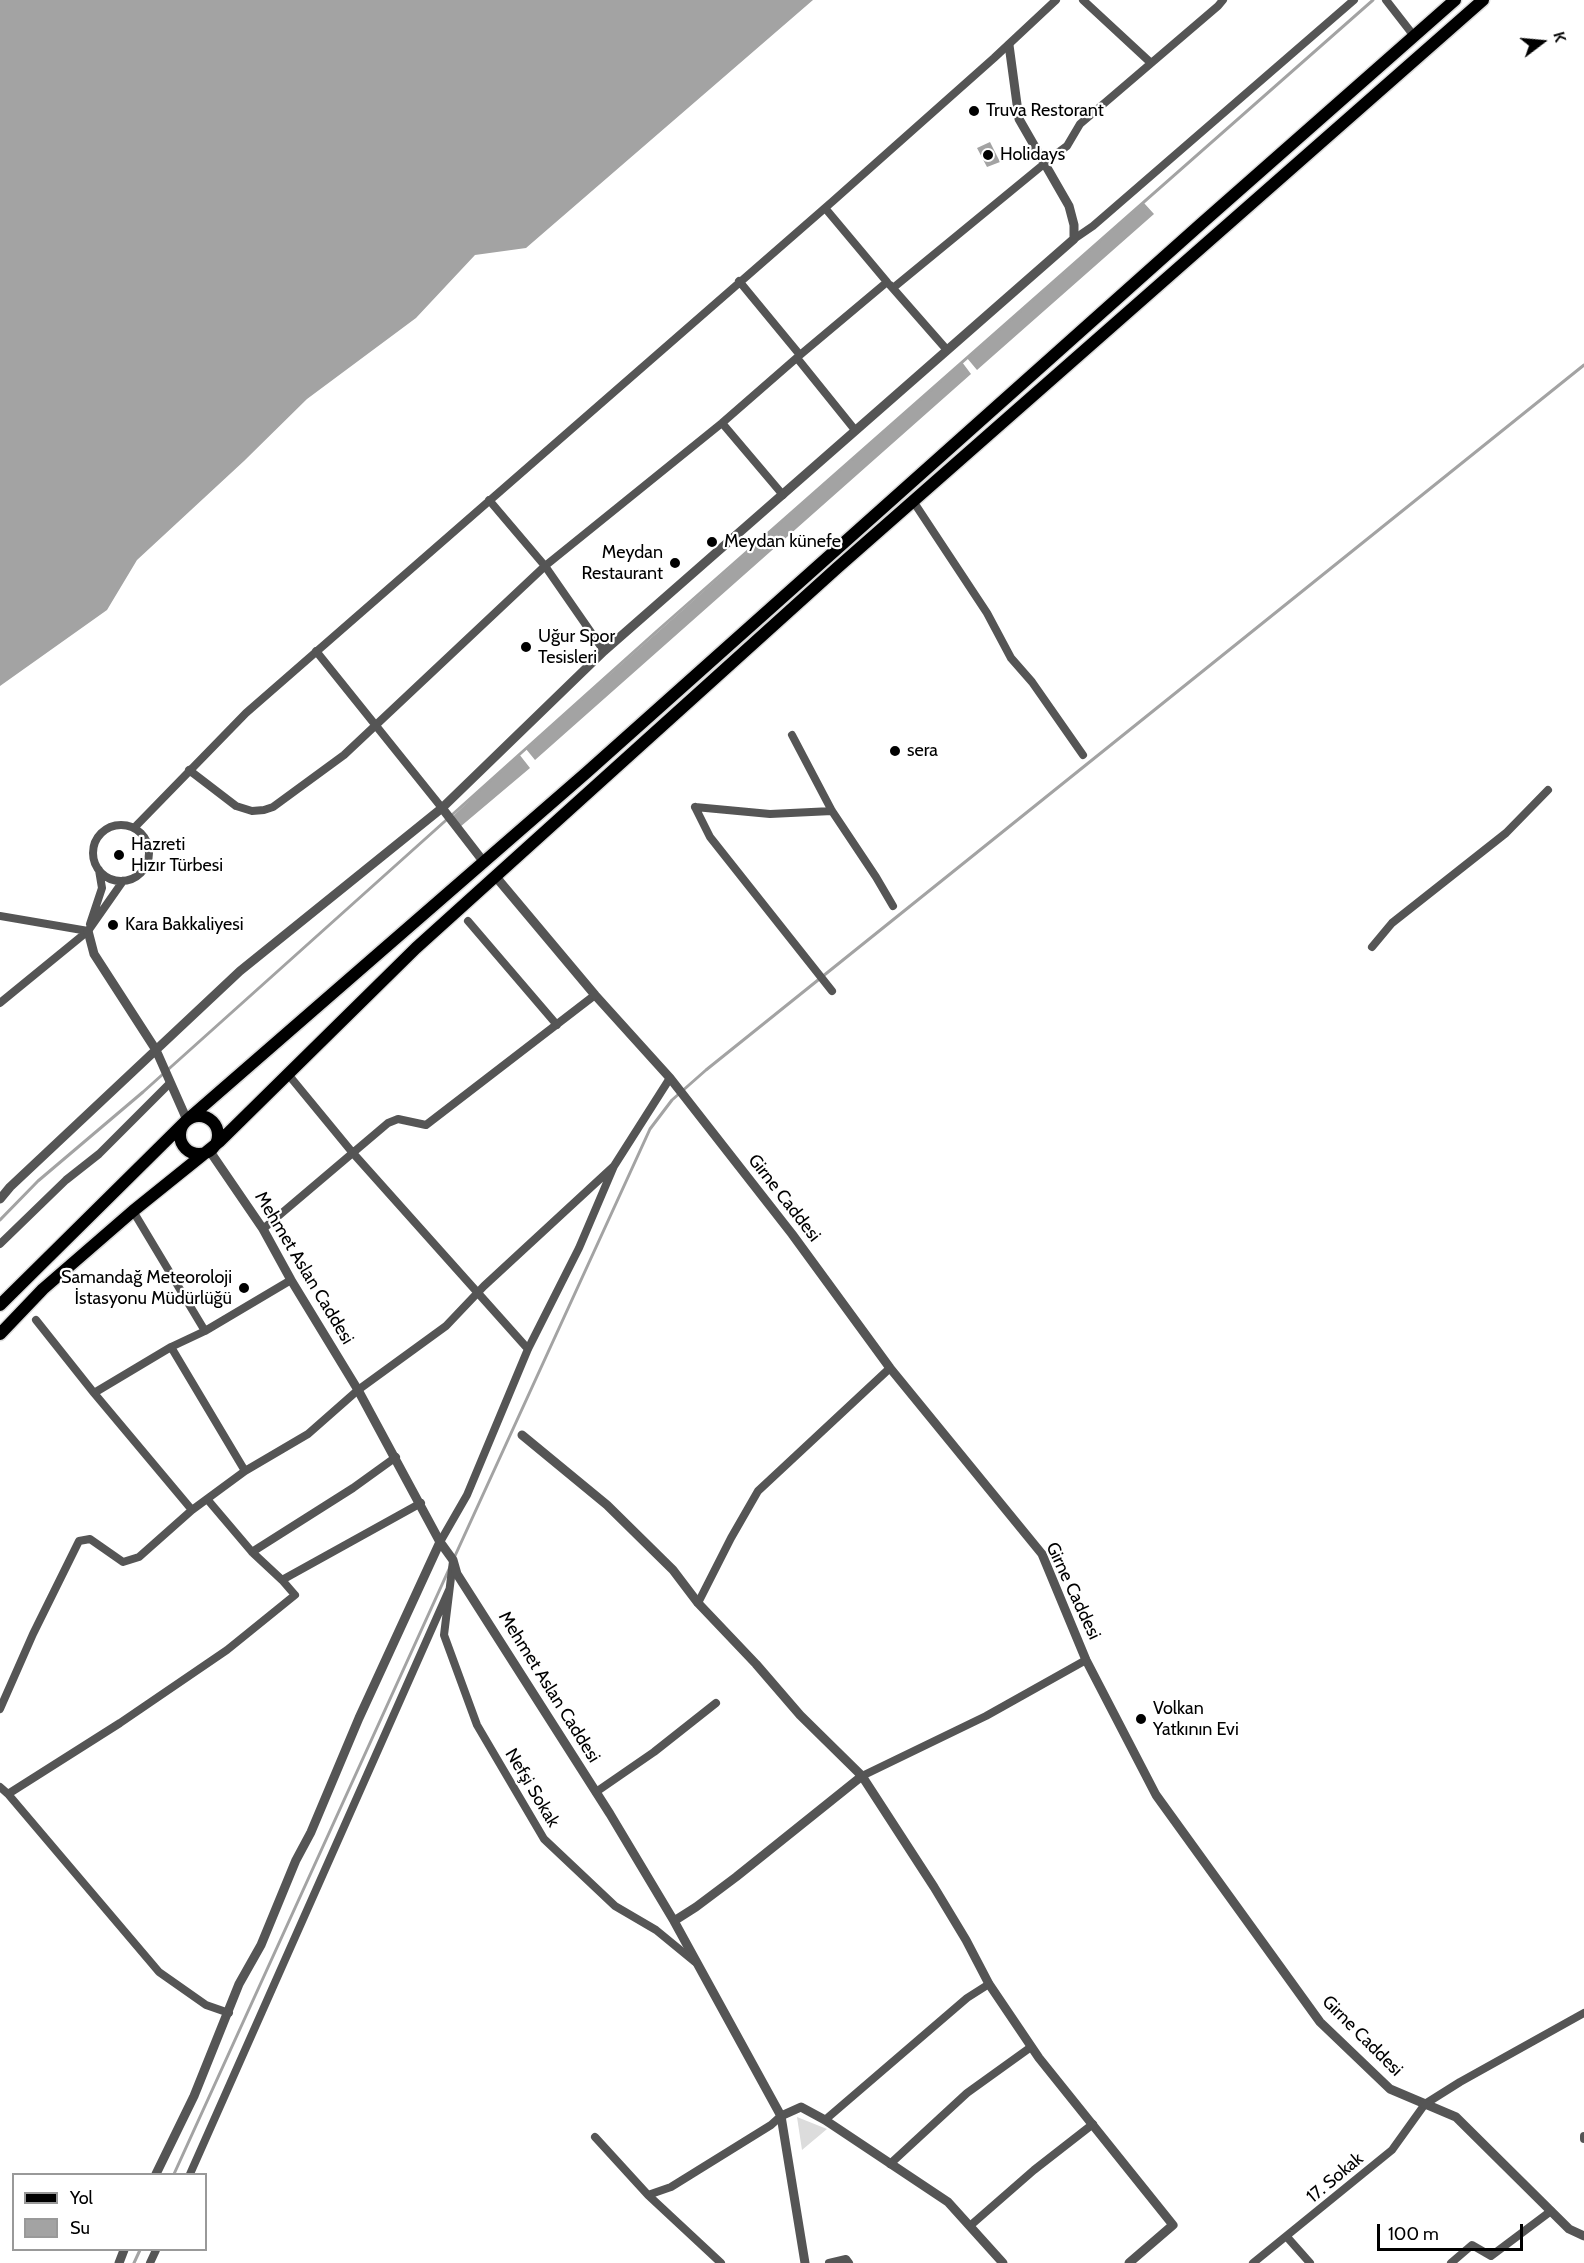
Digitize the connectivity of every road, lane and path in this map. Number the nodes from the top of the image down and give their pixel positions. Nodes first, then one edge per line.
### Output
1 (1056, 0) edge
2 (1083, 0) edge
3 (1223, 0) edge
4 (1354, 0) edge
5 (1386, 0) edge
6 (1455, 0) edge
7 (1484, 0) edge
8 (1414, 36) junction
9 (1009, 45) junction
10 (1151, 63) junction
11 (1044, 164) junction
12 (825, 208) junction
13 (1074, 238) junction
14 (739, 281) junction
15 (890, 285) junction
16 (947, 350) junction
17 (798, 356) junction
18 (722, 423) junction
19 (855, 430) junction
20 (783, 495) junction
21 (489, 500) junction
22 (913, 501) junction
23 (545, 566) junction
24 (316, 651) junction
25 (604, 651) junction
26 (375, 725) junction
27 (792, 735) dead end
28 (1083, 755) dead end
29 (189, 770) junction
30 (1548, 790) dead end
31 (442, 808) junction
32 (832, 811) junction
33 (134, 828) junction
34 (483, 861) junction
35 (99, 870) junction
36 (496, 877) junction
37 (123, 881) junction
38 (892, 906) dead end
39 (0, 916) edge
40 (468, 921) dead end
41 (88, 931) junction
42 (1371, 947) dead end
43 (832, 991) dead end
44 (595, 995) junction
45 (0, 1003) edge
46 (557, 1025) junction
47 (156, 1050) junction
48 (287, 1073) junction
49 (670, 1078) junction
50 (170, 1083) junction
51 (187, 1120) junction
52 (209, 1150) junction
53 (352, 1152) junction
54 (614, 1166) junction
55 (0, 1199) edge
56 (133, 1211) junction
57 (263, 1229) junction
58 (0, 1244) edge
59 (291, 1280) junction
60 (477, 1293) junction
61 (0, 1305) edge
62 (36, 1320) dead end
63 (205, 1331) junction
64 (0, 1334) edge
65 (171, 1347) junction
66 (528, 1349) junction
67 (890, 1368) junction
68 (358, 1390) junction
69 (94, 1393) junction
70 (522, 1435) dead end
71 (396, 1457) junction
72 (244, 1471) junction
73 (207, 1499) junction
74 (421, 1503) junction
75 (192, 1510) junction
76 (440, 1542) junction
77 (252, 1552) junction
78 (453, 1560) junction
79 (282, 1580) junction
80 (449, 1590) junction
81 (698, 1603) junction
82 (1086, 1660) junction
83 (716, 1703) dead end
84 (0, 1709) edge
85 (862, 1776) junction
86 (0, 1787) edge
87 (596, 1792) junction
88 (8, 1794) junction
89 (674, 1921) junction
90 (700, 1967) junction
91 (989, 1984) junction
92 (229, 2013) junction
93 (1584, 2013) edge
94 (1031, 2047) junction
95 (1425, 2104) junction
96 (781, 2116) junction
97 (825, 2120) junction
98 (1093, 2124) junction
99 (595, 2137) dead end
100 (890, 2164) junction
101 (157, 2173) edge
102 (190, 2173) edge
103 (648, 2195) junction
104 (1551, 2211) junction
105 (971, 2225) junction
106 (1584, 2236) edge
107 (1287, 2237) junction
108 (1493, 2260) edge
109 (722, 2263) edge
110 (805, 2263) edge
111 (829, 2263) edge
112 (849, 2263) edge
113 (1004, 2263) edge
114 (1129, 2263) edge
115 (1253, 2263) edge
116 (1310, 2263) edge
117 (1451, 2263) edge

1 - 9 street
2 - 10 street
3 - 10 street
4 - 13 street
5 - 8 street
6 - 8 main road
7 - 22 main road
8 - 34 main road
9 - 11 street
9 - 12 street
10 - 11 street
11 - 13 street
11 - 15 street
12 - 14 street
12 - 15 street
13 - 16 street
14 - 17 street
14 - 21 street
15 - 16 street
15 - 17 street
16 - 19 street
17 - 18 street
17 - 19 street
18 - 20 street
18 - 23 street
19 - 20 street
20 - 25 street
21 - 23 street
21 - 24 street
22 - 28 street
22 - 36 main road
23 - 25 street
23 - 26 street
24 - 26 street
24 - 29 street
25 - 31 street
26 - 29 street
26 - 31 street
27 - 32 street
29 - 33 street
30 - 42 street
31 - 34 street
31 - 47 street
32 - 38 street
32 - 43 street
33 - 35 street
33 - 37 street
34 - 51 main road
35 - 37 street
35 - 41 street
36 - 44 street, Girne Caddesi
36 - 48 main road
37 - 41 street
39 - 41 street
40 - 46 street
41 - 45 street
41 - 47 street
44 - 46 street
44 - 49 street, Girne Caddesi
46 - 53 street
47 - 50 street
47 - 55 street
48 - 52 main road
48 - 53 street
49 - 54 street
49 - 67 street, Girne Caddesi
50 - 51 street
50 - 58 street
51 - 52 main road
51 - 52 main road
51 - 61 main road
52 - 56 main road
52 - 57 street, Mehmet Aslan Caddesi
53 - 57 street
53 - 60 street
54 - 60 street
54 - 66 street
56 - 63 street
56 - 64 main road
57 - 59 street, Mehmet Aslan Caddesi
59 - 63 street
59 - 68 street, Mehmet Aslan Caddesi
60 - 66 street
60 - 68 street
62 - 69 street
63 - 65 street
65 - 69 street
65 - 72 street
66 - 76 street
67 - 81 street
67 - 82 street, Girne Caddesi
68 - 71 street, Mehmet Aslan Caddesi
68 - 72 street
69 - 75 street
70 - 81 street
71 - 74 street, Mehmet Aslan Caddesi
71 - 77 street
72 - 73 street
73 - 75 street
73 - 77 street
74 - 76 street, Mehmet Aslan Caddesi
74 - 79 street
75 - 84 street
76 - 78 street, Mehmet Aslan Caddesi
76 - 92 street
77 - 79 street
78 - 80 street, Nefşi Sokak
78 - 87 street, Mehmet Aslan Caddesi
79 - 88 street
80 - 90 street, Nefşi Sokak
80 - 102 street
81 - 85 street
82 - 85 street
82 - 95 street, Girne Caddesi
83 - 87 street
85 - 89 street
85 - 91 street
86 - 88 street
87 - 89 street, Mehmet Aslan Caddesi
88 - 92 street
89 - 90 street, Mehmet Aslan Caddesi
90 - 96 street, Mehmet Aslan Caddesi
91 - 94 street
91 - 97 street
92 - 101 street
93 - 95 street
94 - 98 street
94 - 100 street
95 - 104 street, Girne Caddesi
95 - 107 street, 17. Sokak
96 - 97 street
96 - 103 street
96 - 110 street, Mehmet Aslan Caddesi
97 - 100 street
98 - 105 street
98 - 114 street
99 - 103 street
100 - 105 street
103 - 109 street
104 - 106 street, Girne Caddesi
104 - 108 street
105 - 113 street
107 - 115 street, 17. Sokak
107 - 116 street
108 - 117 street
111 - 112 street

